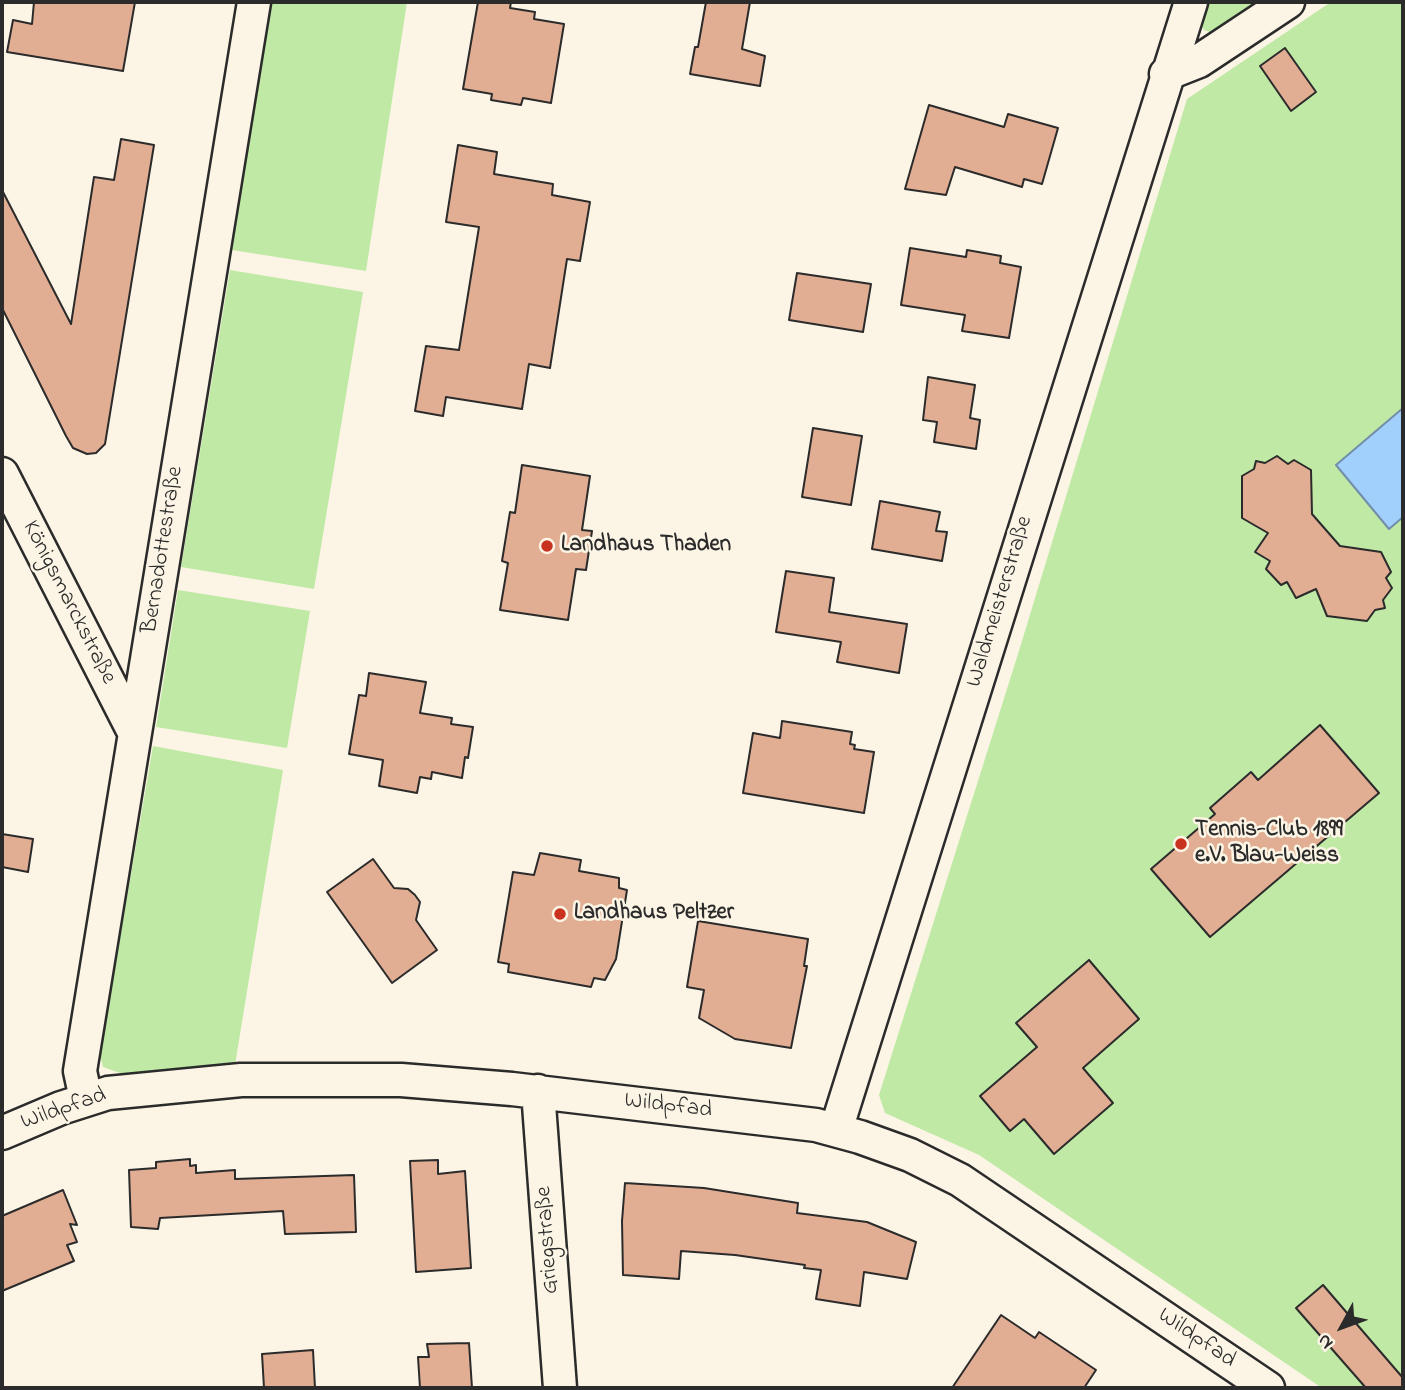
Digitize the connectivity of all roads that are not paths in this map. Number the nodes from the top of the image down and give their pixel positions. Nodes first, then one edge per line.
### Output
1 (254, 2) edge
2 (1191, 2) edge
3 (1288, 2) edge
4 (1166, 74) junction
5 (2, 474) edge
6 (134, 732) junction
7 (538, 1091) junction
8 (86, 1099) junction
9 (836, 1130) junction
10 (2, 1133) edge
11 (560, 1388) edge
12 (1268, 1388) edge

1 - 6 street, Bernadottestraße
2 - 4 street, Waldmeisterstraße
3 - 4 street
4 - 9 street, Waldmeisterstraße
5 - 6 street, Königsmarckstraße
6 - 8 street, Bernadottestraße
7 - 8 street, Wildpfad
7 - 9 street, Wildpfad
7 - 11 street, Griegstraße
8 - 10 street, Wildpfad
9 - 12 street, Wildpfad

